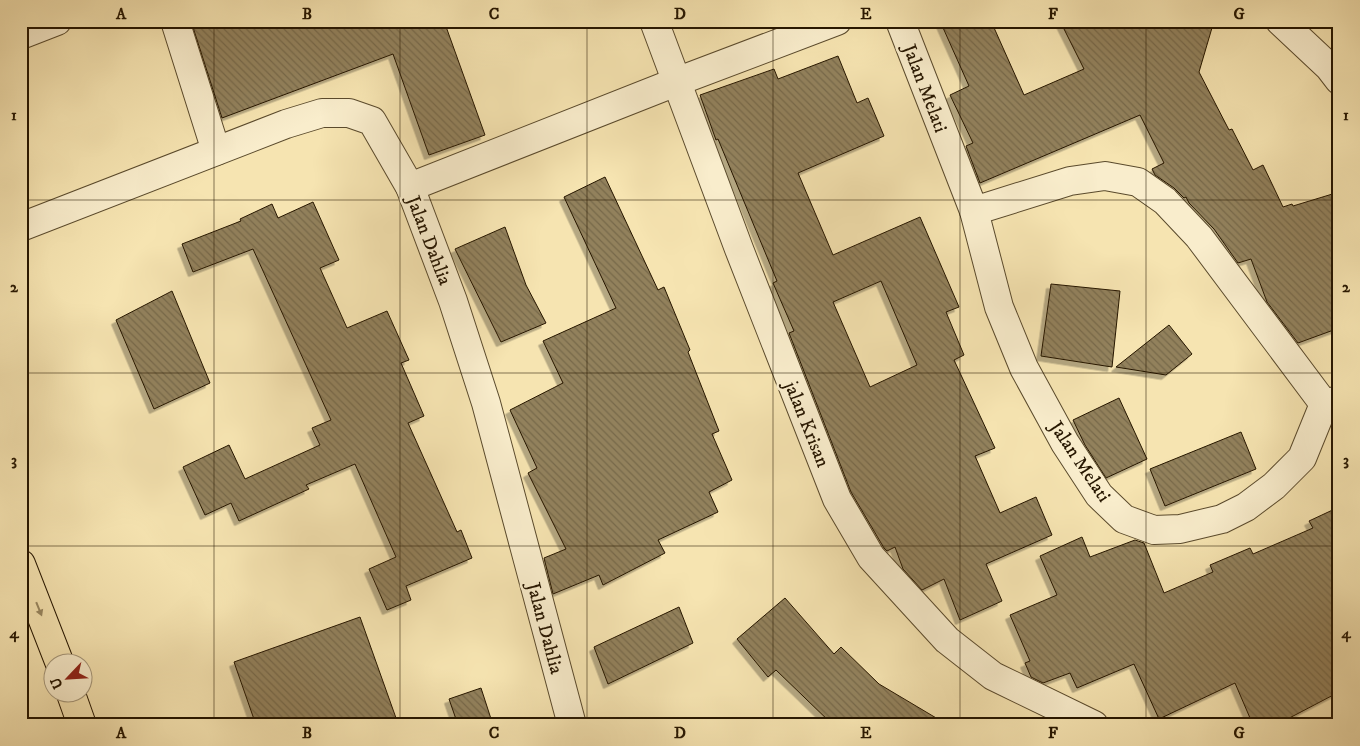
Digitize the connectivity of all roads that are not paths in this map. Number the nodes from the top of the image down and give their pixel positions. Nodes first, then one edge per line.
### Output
1 (57, 21) edge
2 (175, 21) edge
3 (654, 21) edge
4 (836, 21) edge
5 (900, 21) edge
6 (1280, 21) edge
7 (21, 35) edge
8 (1339, 80) edge
9 (676, 82) junction
10 (216, 151) junction
11 (410, 187) junction
12 (974, 211) junction
13 (21, 227) edge
14 (1331, 402) edge
15 (21, 564) edge
16 (56, 654) edge
17 (75, 704) edge
18 (82, 725) edge
19 (572, 725) edge
20 (1094, 725) edge

1 - 7 street
2 - 10 street
3 - 9 street, jalan Krisan
4 - 9 street
5 - 12 street, Jalan Melati
6 - 8 street
9 - 11 street
9 - 20 street, jalan Krisan
10 - 11 street, Jalan Dahlia
10 - 13 street, Jalan Dahlia
11 - 19 street, Jalan Dahlia
12 - 14 street, Jalan Melati
12 - 14 street, Jalan Melati
15 -> 16 main road
17 - 18 main road

